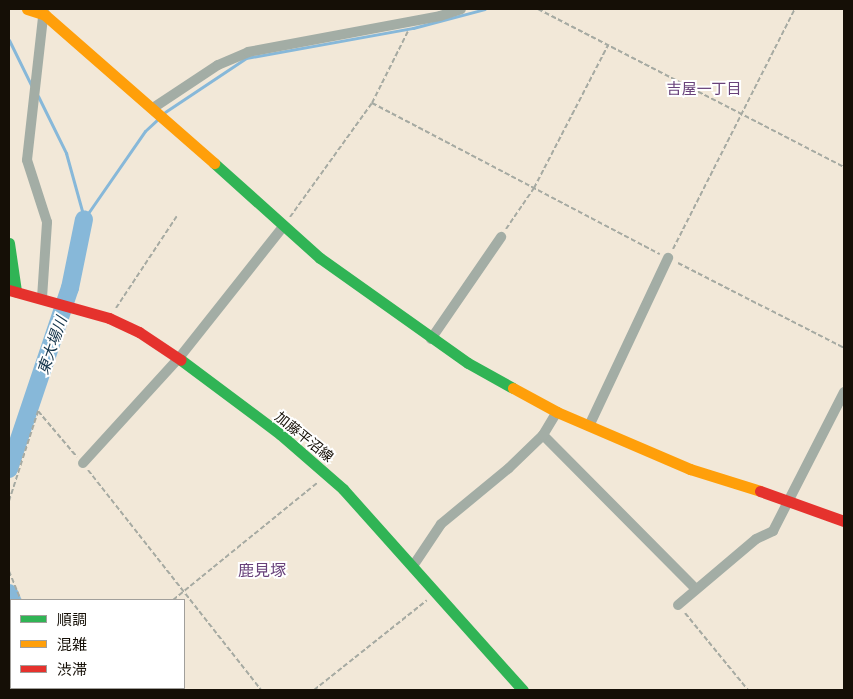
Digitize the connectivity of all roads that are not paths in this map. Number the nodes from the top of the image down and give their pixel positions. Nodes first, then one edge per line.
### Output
1 (27, 9) edge
2 (461, 9) edge
3 (44, 12) edge
4 (153, 108) junction
5 (283, 227) junction
6 (500, 237) road end
7 (9, 243) edge
8 (668, 258) road end
9 (12, 291) edge
10 (42, 298) junction
11 (431, 339) junction
12 (179, 358) junction
13 (844, 392) edge
14 (557, 412) junction
15 (590, 426) junction
16 (543, 435) junction
17 (82, 463) road end
18 (791, 500) junction
19 (844, 521) edge
20 (413, 566) junction
21 (696, 589) junction
22 (678, 605) road end
23 (523, 690) edge

1 - 3 street
2 - 4 street
3 - 4 street
3 - 10 street
4 - 5 street
5 - 11 street
5 - 12 street
6 - 11 street
7 - 9 street
8 - 15 street
9 - 10 street, 加藤平沼線
10 - 12 street, 加藤平沼線
11 - 14 street
12 - 17 street
12 - 20 street, 加藤平沼線
13 - 18 street
14 - 15 street
14 - 16 street
15 - 18 street
16 - 20 street
16 - 21 street
18 - 19 street
18 - 21 street
20 - 23 street, 加藤平沼線
21 - 22 street

